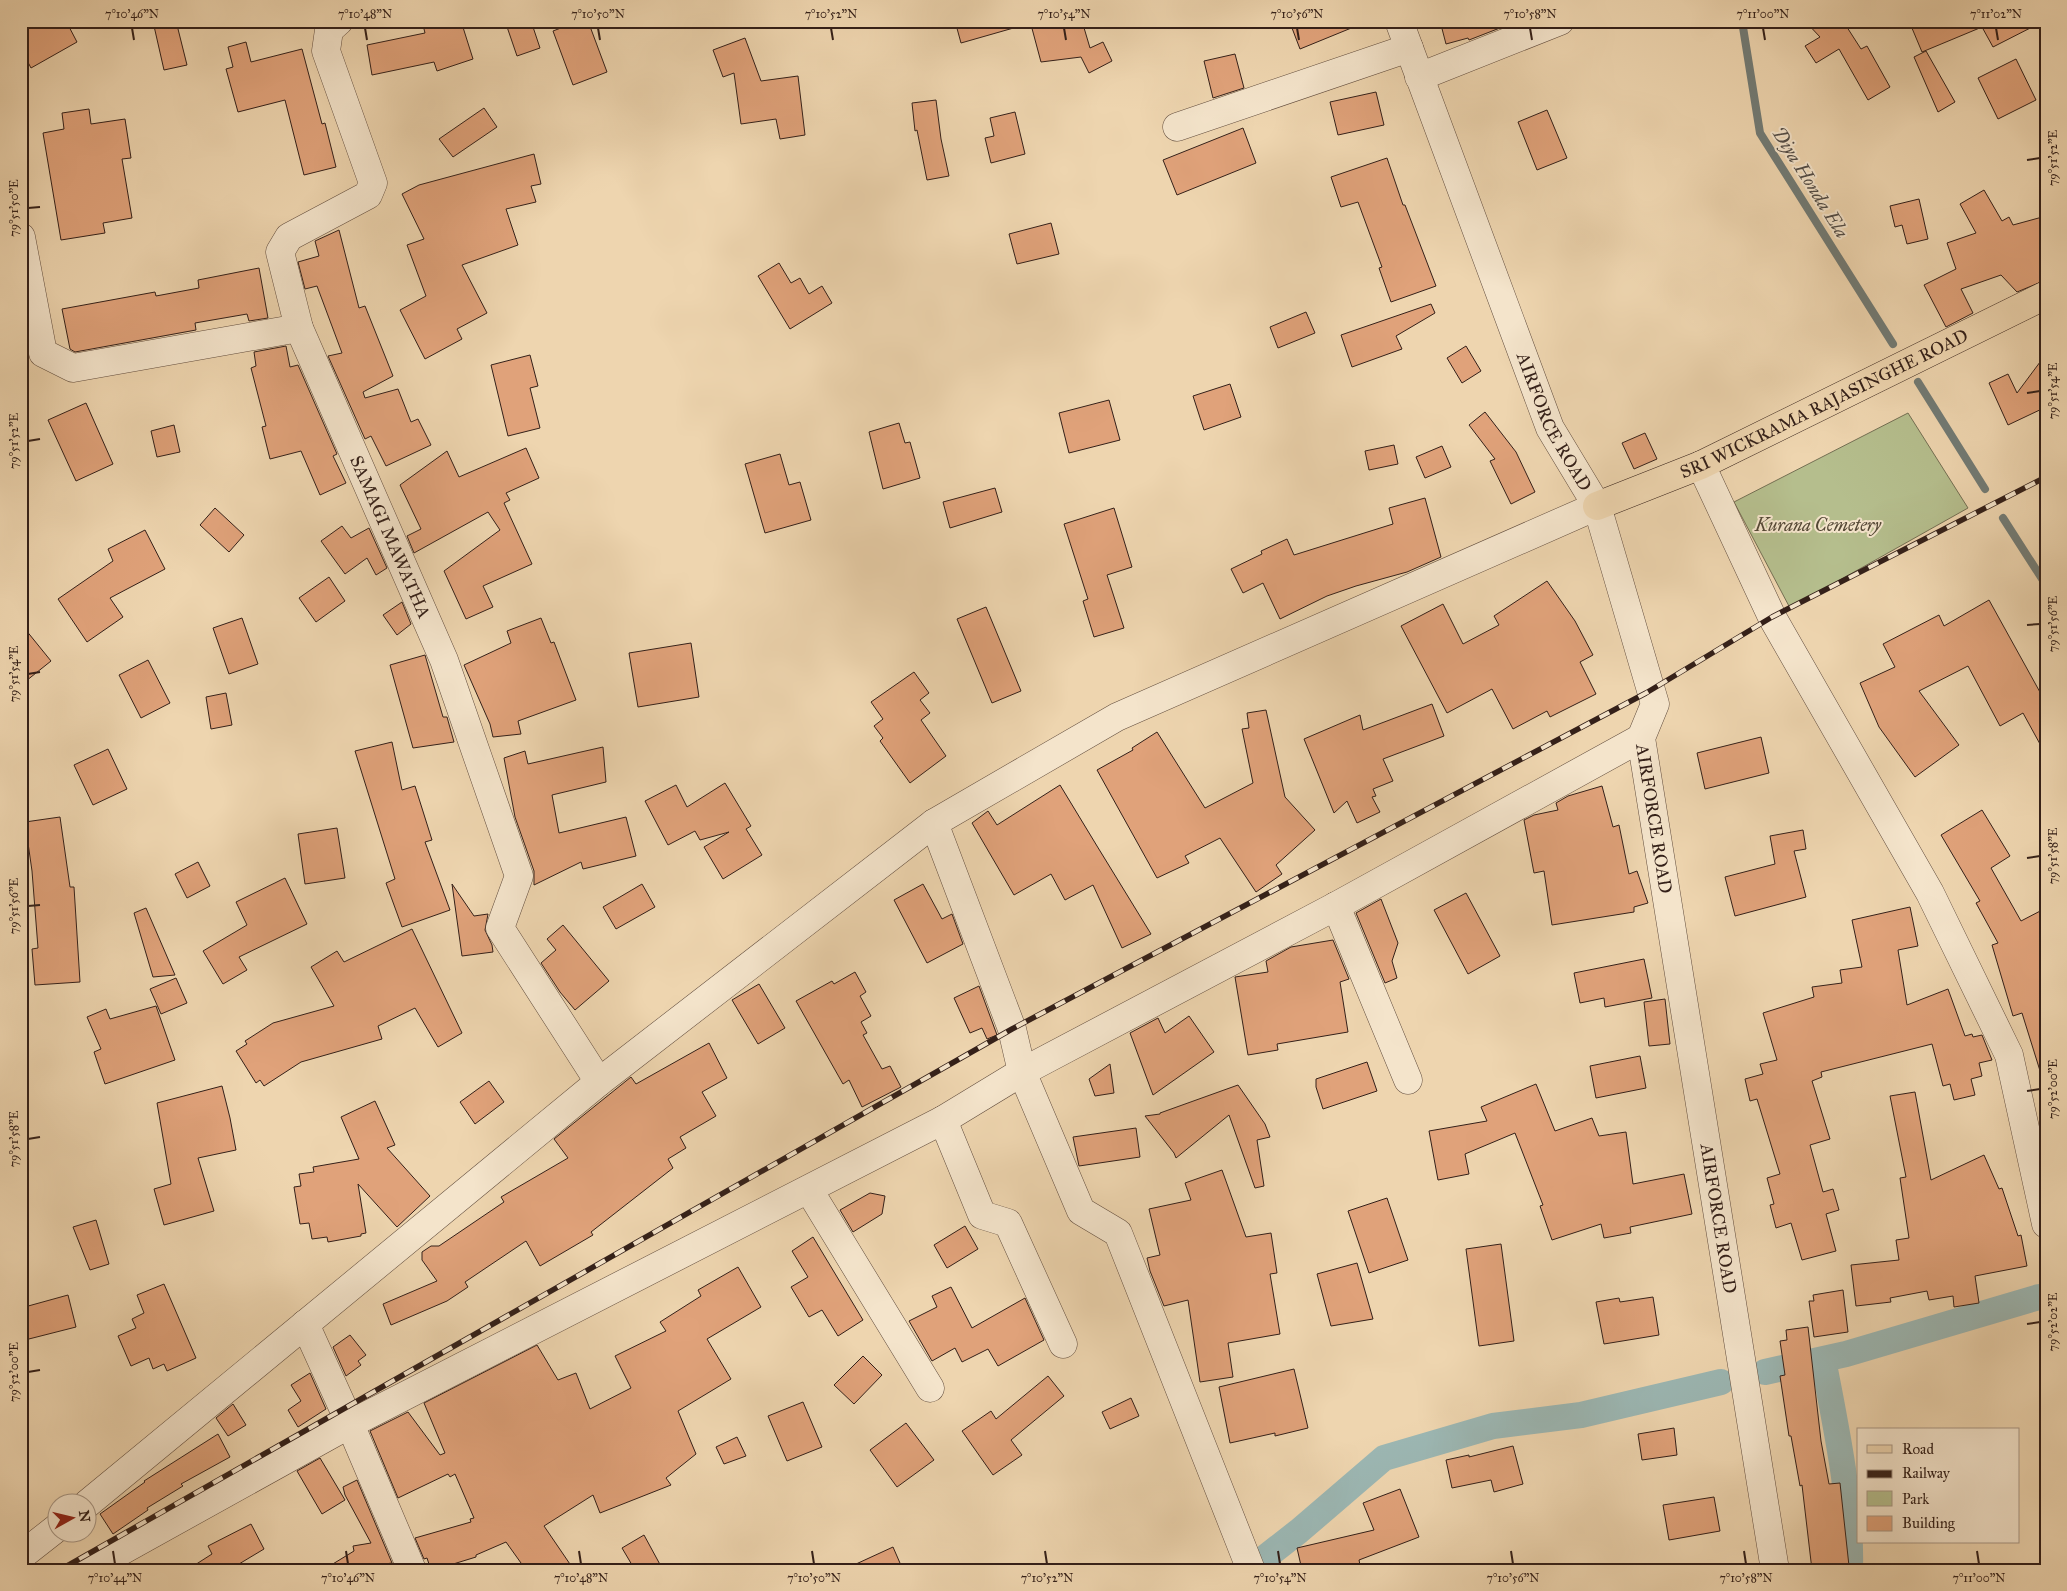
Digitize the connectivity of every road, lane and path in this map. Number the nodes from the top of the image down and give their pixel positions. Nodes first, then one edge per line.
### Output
1 (339, 21) edge
2 (1399, 21) edge
3 (1560, 21) edge
4 (1408, 48) junction
5 (1419, 77) junction
6 (1177, 127) dead end
7 (21, 237) edge
8 (2046, 295) edge
9 (299, 328) junction
10 (1701, 465) junction
11 (1597, 506) junction
12 (1641, 738) junction
13 (934, 823) junction
14 (1336, 906) junction
15 (1022, 1072) junction
16 (1408, 1080) dead end
17 (599, 1082) junction
18 (943, 1120) junction
19 (809, 1190) junction
20 (2046, 1224) edge
21 (305, 1324) junction
22 (1064, 1344) dead end
23 (930, 1388) dead end
24 (350, 1424) junction
25 (98, 1495) edge
26 (48, 1535) edge
27 (21, 1556) edge
28 (87, 1570) edge
29 (412, 1570) edge
30 (1251, 1570) edge
31 (1774, 1570) edge

1 - 9 street, SAMAGI MAWATHA
2 - 4 street, AIRFORCE ROAD
3 - 5 street
4 - 5 street, AIRFORCE ROAD
4 - 6 street
5 - 11 street, AIRFORCE ROAD
7 - 9 street
8 - 10 main road, SRI WICKRAMA RAJASINGHE ROAD
9 - 17 street, SAMAGI MAWATHA
10 - 11 main road, SRI WICKRAMA RAJASINGHE ROAD
10 - 20 street
11 - 12 street, AIRFORCE ROAD
11 - 13 street
12 - 14 street
12 - 31 street, AIRFORCE ROAD
13 - 15 street
13 - 17 street
14 - 15 street
14 - 16 street
15 - 18 street
15 - 30 street
17 - 21 street
18 - 19 street
18 - 22 street
19 - 23 street
19 - 24 street
21 - 24 street
21 - 25 street
24 - 28 street
24 - 29 street
26 - 27 street

